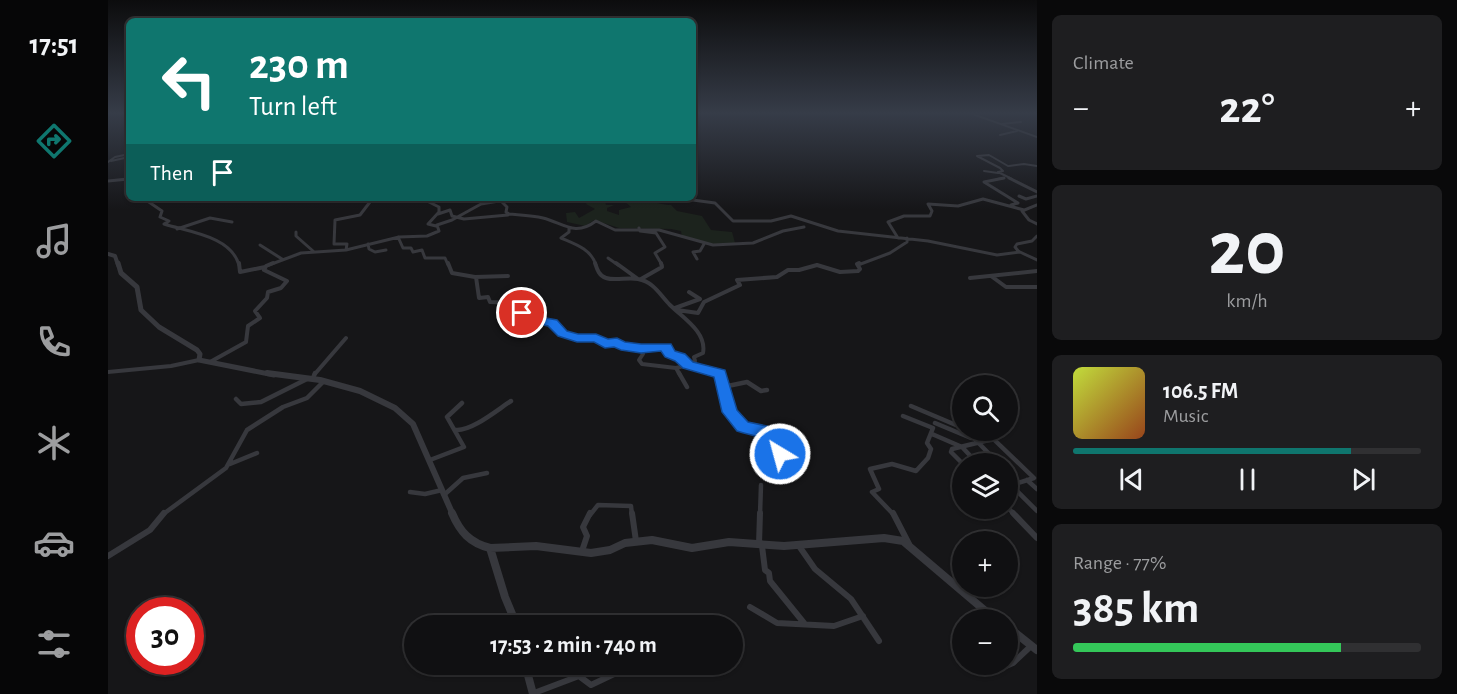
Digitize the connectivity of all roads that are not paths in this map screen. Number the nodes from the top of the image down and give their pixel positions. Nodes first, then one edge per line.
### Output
1 (111, 153) dead end
2 (126, 156) edge
3 (110, 159) edge
4 (995, 162) dead end
5 (990, 164) junction
6 (1004, 164) junction
7 (1019, 165) junction
8 (1008, 166) junction
9 (1037, 166) edge
10 (999, 168) junction
11 (984, 171) dead end
12 (998, 173) junction
13 (1005, 178) junction
14 (126, 179) edge
15 (108, 181) edge
16 (1037, 194) edge
17 (1019, 196) dead end
18 (696, 200) edge
19 (150, 201) edge
20 (370, 201) edge
21 (427, 201) edge
22 (496, 201) edge
23 (501, 201) edge
24 (1011, 205) junction
25 (1037, 205) edge
26 (439, 207) junction
27 (450, 210) junction
28 (1024, 210) junction
29 (438, 214) junction
30 (510, 214) junction
31 (456, 218) junction
32 (232, 222) dead end
33 (1037, 224) edge
34 (436, 226) junction
35 (804, 227) dead end
36 (569, 228) junction
37 (639, 228) junction
38 (176, 229) junction
39 (296, 232) dead end
40 (656, 233) junction
41 (662, 236) dead end
42 (1037, 236) edge
43 (398, 237) junction
44 (898, 238) junction
45 (907, 238) junction
46 (368, 244) junction
47 (704, 244) junction
48 (260, 245) dead end
49 (346, 250) junction
50 (386, 250) dead end
51 (313, 252) junction
52 (1020, 252) junction
53 (108, 254) edge
54 (608, 258) dead end
55 (283, 259) junction
56 (697, 259) dead end
57 (1037, 260) edge
58 (264, 267) junction
59 (1037, 271) edge
60 (990, 275) junction
61 (508, 276) dead end
62 (476, 277) junction
63 (970, 278) dead end
64 (640, 279) junction
65 (1037, 287) edge
66 (689, 292) dead end
67 (675, 309) junction
68 (346, 338) dead end
69 (641, 348) junction
70 (199, 360) junction
71 (209, 363) junction
72 (689, 365) junction
73 (676, 368) junction
74 (108, 372) edge
75 (310, 378) junction
76 (324, 381) junction
77 (687, 387) dead end
78 (723, 387) junction
79 (767, 390) dead end
80 (236, 399) dead end
81 (512, 401) dead end
82 (462, 403) dead end
83 (911, 406) dead end
84 (903, 416) dead end
85 (935, 423) dead end
86 (952, 423) edge
87 (455, 430) junction
88 (952, 430) edge
89 (932, 434) junction
90 (976, 441) joint
91 (995, 441) edge
92 (962, 447) junction
93 (257, 453) dead end
94 (953, 453) edge
95 (968, 453) edge
96 (988, 453) edge
97 (780, 454) dead end
98 (429, 460) junction
99 (229, 465) junction
100 (487, 473) dead end
101 (1027, 480) junction
102 (1018, 482) edge
103 (761, 485) dead end
104 (1037, 489) edge
105 (410, 492) dead end
106 (442, 492) junction
107 (1018, 493) edge
108 (1037, 511) edge
109 (1018, 518) edge
110 (1037, 538) edge
111 (636, 542) junction
112 (760, 545) junction
113 (799, 545) junction
114 (909, 546) junction
115 (490, 548) junction
116 (582, 552) junction
117 (108, 556) edge
118 (750, 608) dead end
119 (983, 609) edge
120 (512, 615) edge
121 (862, 616) junction
122 (804, 624) junction
123 (1018, 635) edge
124 (879, 641) dead end
125 (1034, 648) edge
126 (1018, 659) edge
127 (528, 675) edge
128 (612, 675) edge
129 (533, 694) edge

1 - 3 street
2 - 3 street
4 - 5 street
5 - 6 street
5 - 10 street
6 - 7 street
6 - 8 street
7 - 8 street
7 - 9 street
8 - 10 street
10 - 12 street
11 - 12 street
12 - 13 street
13 - 16 street
13 - 24 street
14 - 15 street
16 - 17 street
18 - 44 street
19 - 38 street
20 - 49 street
21 - 26 street
22 - 31 street
23 - 30 street
24 - 28 street
24 - 44 street
25 - 28 street
26 - 27 street
26 - 29 street
27 - 29 street
27 - 31 street
28 - 33 street
29 - 34 street
30 - 31 street
30 - 36 street
31 - 34 street
32 - 38 street
34 - 43 street
35 - 47 street
36 - 37 street
36 - 64 street
37 - 40 street
37 - 47 street
38 - 58 street
39 - 51 street
40 - 41 street
40 - 64 street
42 - 52 street
43 - 46 street
43 - 62 street
44 - 45 street
45 - 52 street
45 - 67 street
46 - 49 street
46 - 50 street
47 - 56 street
48 - 55 street
49 - 51 street
51 - 55 street
52 - 57 street
53 - 70 street
54 - 64 street
55 - 58 street
58 - 71 street
59 - 60 street
60 - 63 street
60 - 65 street
61 - 62 street
62 - 69 street
64 - 67 street
66 - 67 street
67 - 72 street
68 - 75 street
69 - 72 street
69 - 73 street
70 - 71 street
70 - 74 street
71 - 75 street
72 - 73 street
72 - 78 street
73 - 77 street
75 - 76 street
75 - 80 street
76 - 98 street
76 - 99 street
78 - 79 street
78 - 97 street
81 - 87 street
82 - 87 street
83 - 86 street
84 - 89 street
85 - 88 street
87 - 98 street
89 - 92 street
89 - 114 street
90 - 92 street
90 - 96 street
91 - 101 street
92 - 94 street
92 - 95 street
93 - 99 street
98 - 106 street
99 - 117 street
100 - 106 street
101 - 102 street
101 - 104 street
103 - 112 street
105 - 106 street
106 - 115 street
107 - 108 street
109 - 110 street
111 - 112 street
111 - 116 street
111 - 116 street
112 - 113 street
112 - 122 street
113 - 114 street
113 - 121 street
114 - 119 street
115 - 116 street
115 - 120 street
118 - 122 street
121 - 122 street
121 - 124 street
123 - 125 street
125 - 126 street
127 - 129 street
128 - 129 street

